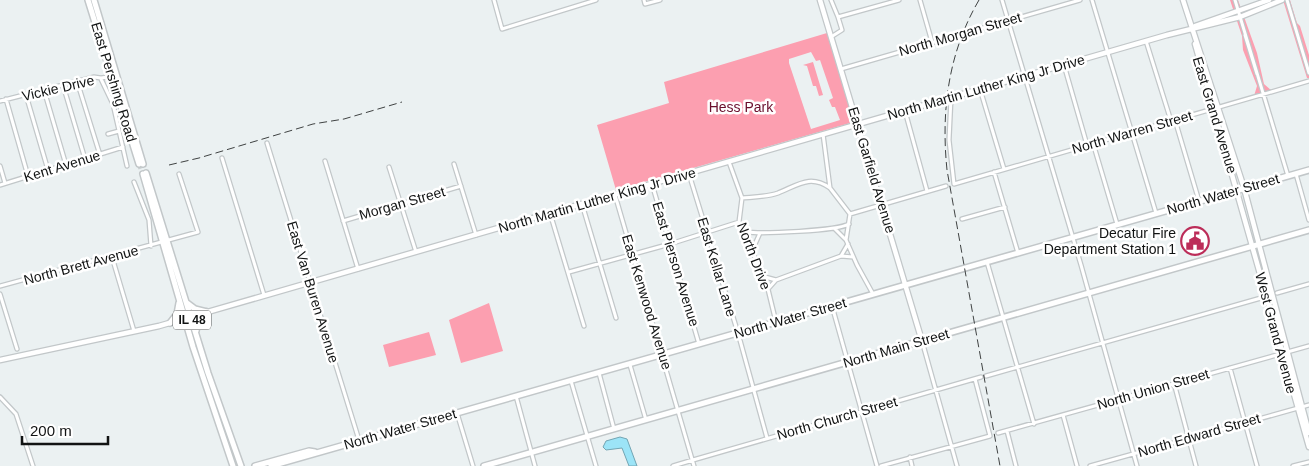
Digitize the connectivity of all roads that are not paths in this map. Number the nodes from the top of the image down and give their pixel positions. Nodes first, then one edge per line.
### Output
1 (494, 0) edge
2 (596, 0) edge
3 (660, 0) edge
4 (820, 0) edge
5 (831, 0) edge
6 (899, 0) edge
7 (920, 0) edge
8 (1002, 0) edge
9 (1080, 0) edge
10 (1092, 0) edge
11 (1183, 0) edge
12 (1235, 0) edge
13 (1270, 0) edge
14 (1282, 0) edge
15 (1287, 0) edge
16 (93, 1) edge
17 (645, 2) edge
18 (1239, 14) junction
19 (838, 17) junction
20 (1008, 20) junction
21 (1192, 28) junction
22 (831, 37) junction
23 (1146, 41) junction
24 (932, 42) junction
25 (1108, 52) junction
26 (1064, 65) junction
27 (841, 69) junction
28 (1309, 73) edge
29 (114, 76) junction
30 (1025, 76) junction
31 (101, 78) junction
32 (77, 81) junction
33 (1309, 81) edge
34 (64, 85) junction
35 (980, 89) junction
36 (44, 90) junction
37 (26, 94) junction
38 (1263, 94) junction
39 (951, 98) junction
40 (6, 99) junction
41 (0, 101) edge
42 (1215, 108) junction
43 (905, 111) junction
44 (1173, 120) junction
45 (857, 125) junction
46 (119, 131) junction
47 (1132, 132) junction
48 (108, 134) dead end
49 (823, 134) junction
50 (267, 143) dead end
51 (1093, 143) junction
52 (1087, 145) junction
53 (123, 148) junction
54 (100, 155) junction
55 (1049, 156) junction
56 (222, 158) dead end
57 (85, 159) junction
58 (325, 161) dead end
59 (729, 162) junction
60 (141, 164) tunnel mouth
61 (454, 164) dead end
62 (66, 165) junction
63 (0, 166) edge
64 (127, 166) dead end
65 (389, 167) dead end
66 (1004, 169) junction
67 (48, 170) junction
68 (1309, 170) edge
69 (994, 172) junction
70 (144, 173) tunnel mouth
71 (180, 174) dead end
72 (689, 174) junction
73 (1296, 174) junction
74 (28, 176) junction
75 (828, 176) junction
76 (1288, 176) junction
77 (134, 182) dead end
78 (821, 182) junction
79 (5, 183) junction
80 (652, 184) junction
81 (0, 185) edge
82 (461, 186) junction
83 (946, 186) dead end
84 (830, 188) junction
85 (1241, 189) junction
86 (927, 191) junction
87 (615, 195) junction
88 (742, 198) junction
89 (1199, 201) junction
90 (401, 204) junction
91 (582, 204) junction
92 (882, 205) junction
93 (1005, 207) junction
94 (1156, 213) junction
95 (550, 214) junction
96 (850, 214) junction
97 (962, 219) dead end
98 (1309, 220) edge
99 (343, 221) junction
100 (739, 222) junction
101 (849, 224) junction
102 (1117, 224) junction
103 (835, 229) junction
104 (1309, 230) edge
105 (746, 232) junction
106 (707, 233) junction
107 (760, 234) junction
108 (476, 235) junction
109 (1073, 237) junction
110 (164, 242) junction
111 (847, 242) junction
112 (670, 244) junction
113 (151, 246) junction
114 (1260, 246) junction
115 (1254, 247) junction
116 (752, 251) junction
117 (416, 252) junction
118 (1018, 252) junction
119 (632, 255) junction
120 (841, 256) junction
121 (112, 257) junction
122 (853, 257) junction
123 (987, 262) junction
124 (600, 263) junction
125 (358, 269) junction
126 (568, 272) junction
127 (765, 277) junction
128 (776, 280) junction
129 (310, 282) junction
130 (906, 284) junction
131 (1309, 284) edge
132 (0, 286) edge
133 (768, 290) junction
134 (1089, 293) junction
135 (1277, 293) dead end
136 (0, 294) edge
137 (873, 294) junction
138 (264, 295) junction
139 (1269, 296) junction
140 (187, 302) junction
141 (180, 303) junction
142 (832, 306) junction
143 (207, 312) junction
144 (191, 316) junction
145 (184, 318) junction
146 (616, 318) dead end
147 (1003, 318) junction
148 (776, 322) junction
149 (170, 323) junction
150 (584, 326) dead end
151 (196, 331) junction
152 (134, 332) junction
153 (738, 333) junction
154 (922, 341) junction
155 (1102, 342) junction
156 (700, 344) junction
157 (1309, 346) edge
158 (17, 349) dead end
159 (1285, 353) junction
160 (663, 355) junction
161 (0, 360) edge
162 (847, 362) junction
163 (630, 365) junction
164 (1017, 367) junction
165 (1230, 368) junction
166 (599, 373) junction
167 (976, 378) junction
168 (571, 381) junction
169 (1174, 383) junction
170 (754, 389) junction
171 (936, 390) junction
172 (516, 396) junction
173 (1, 397) edge
174 (1118, 399) junction
175 (1309, 405) edge
176 (1299, 408) junction
177 (678, 409) junction
178 (861, 411) junction
179 (458, 413) junction
180 (1062, 415) junction
181 (646, 420) junction
182 (1245, 422) junction
183 (1034, 424) junction
184 (614, 429) junction
185 (1007, 430) junction
186 (998, 433) dead end
187 (1309, 433) edge
188 (587, 436) junction
189 (767, 438) junction
190 (1189, 438) junction
191 (359, 440) junction
192 (951, 446) junction
193 (1309, 447) edge
194 (315, 452) junction
195 (532, 452) junction
196 (1133, 453) junction
197 (910, 457) junction
198 (693, 460) junction
199 (1309, 462) edge
200 (241, 464) edge
201 (33, 466) edge
202 (232, 466) edge
203 (255, 466) edge
204 (271, 466) edge
205 (473, 466) edge
206 (484, 466) edge
207 (536, 466) edge
208 (596, 466) edge
209 (673, 466) edge
210 (694, 466) edge
211 (877, 466) edge
212 (881, 466) edge
213 (912, 466) edge
214 (956, 466) edge
215 (1016, 466) edge
216 (1077, 466) edge
217 (1090, 466) edge
218 (1137, 466) edge
219 (1196, 466) edge
220 (1257, 466) edge
221 (1293, 466) edge

1 - 2 street
3 - 17 street
4 - 22 street, East Garfield Avenue
5 - 19 street
6 - 19 street
7 - 24 street
8 - 20 street
9 - 20 street, North Morgan Street
10 - 25 street
11 - 21 street, East Grand Avenue
12 - 18 street
13 - 18 street, North Martin Luther King Jr Drive
14 - 18 street, North Martin Luther King Jr Drive
15 - 28 street
16 - 29 main road, East Pershing Road
18 - 21 street, North Martin Luther King Jr Drive
18 - 38 street
19 - 22 street
20 - 24 street, North Morgan Street
20 - 30 street
21 - 23 street, North Martin Luther King Jr Drive
21 - 42 street, East Grand Avenue
22 - 27 street, East Garfield Avenue
23 - 25 street, North Martin Luther King Jr Drive
23 - 44 street
24 - 27 street, North Morgan Street
25 - 26 street, North Martin Luther King Jr Drive
25 - 47 street
26 - 30 street, North Martin Luther King Jr Drive
26 - 52 street
27 - 45 street, East Garfield Avenue
29 - 31 street, Vickie Drive
29 - 60 main road, East Pershing Road
30 - 35 street, North Martin Luther King Jr Drive
30 - 55 street
31 - 32 street, Vickie Drive
31 - 46 street
32 - 34 street, Vickie Drive
32 - 54 street
33 - 38 street, North Warren Street
34 - 36 street, Vickie Drive
34 - 57 street
35 - 39 street, North Martin Luther King Jr Drive
35 - 66 street
36 - 37 street, Vickie Drive
36 - 62 street
37 - 40 street, Vickie Drive
37 - 67 street
38 - 42 street, North Warren Street
38 - 76 street
39 - 43 street, North Martin Luther King Jr Drive
39 - 69 street, North Warren Street
40 - 41 street, Vickie Drive
40 - 74 street
42 - 44 street, North Warren Street
42 - 85 street, East Grand Avenue
43 - 45 street, North Martin Luther King Jr Drive
43 - 86 street
44 - 47 street, North Warren Street
44 - 89 street
45 - 49 street, North Martin Luther King Jr Drive
45 - 92 street, East Garfield Avenue
46 - 48 street
46 - 53 street
47 - 51 street, North Warren Street
47 - 94 street
49 - 59 street, North Martin Luther King Jr Drive
49 - 75 street
50 - 129 street, East Van Buren Avenue
51 - 52 street, North Warren Street
51 - 102 street
52 - 55 street, North Warren Street
53 - 54 street, Kent Avenue
53 - 64 street
54 - 57 street, Kent Avenue
55 - 66 street, North Warren Street
55 - 109 street
56 - 138 street
57 - 62 street, Kent Avenue
58 - 99 street
59 - 72 street, North Martin Luther King Jr Drive
59 - 88 street, North Drive
61 - 82 street
62 - 67 street, Kent Avenue
63 - 79 street
65 - 90 street
66 - 69 street, North Warren Street
67 - 74 street, Kent Avenue
68 - 73 main road, North Water Street
69 - 93 street
70 - 110 main road, IL 48
71 - 110 street, North Brett Avenue
72 - 80 street, North Martin Luther King Jr Drive
72 - 106 street, East Kellar Lane
73 - 76 main road, North Water Street
73 - 98 street
74 - 79 street, Kent Avenue
75 - 78 street
75 - 84 street
76 - 85 main road, North Water Street
77 - 113 street
78 - 84 street
78 - 88 street
79 - 81 street, Kent Avenue
80 - 87 street, North Martin Luther King Jr Drive
80 - 112 street, East Pierson Avenue
82 - 90 street, Morgan Street
82 - 108 street
83 - 86 street
84 - 96 street
85 - 89 main road, North Water Street
85 - 114 street, East Grand Avenue
85 - 115 street, East Grand Avenue
86 - 92 street
87 - 91 street, North Martin Luther King Jr Drive
87 - 119 street, East Kenwood Avenue
88 - 100 street, North Drive
89 - 94 main road, North Water Street
90 - 99 street, Morgan Street
90 - 117 street
91 - 95 street, North Martin Luther King Jr Drive
91 - 124 street
92 - 96 street
92 - 130 street, East Garfield Avenue
93 - 97 street
93 - 118 street
94 - 102 main road, North Water Street
95 - 108 street, North Martin Luther King Jr Drive
95 - 126 street
96 - 101 street
99 - 125 street
100 - 105 street, North Drive
100 - 106 street
101 - 103 street
101 - 111 street
102 - 109 main road, North Water Street
103 - 107 street
103 - 111 street
104 - 114 main road, North Main Street
105 - 107 street
105 - 116 street, North Drive
106 - 112 street
106 - 153 street, East Kellar Lane
107 - 116 street
108 - 117 street, North Martin Luther King Jr Drive
109 - 118 main road, North Water Street
109 - 134 street
110 - 113 street, North Brett Avenue
110 - 140 main road, IL 48
110 - 141 main road, IL 48
111 - 120 street
111 - 122 street
112 - 119 street
112 - 156 street, East Pierson Avenue
113 - 121 street, North Brett Avenue
114 - 115 main road, North Main Street
114 - 139 street, West Grand Avenue
115 - 134 main road, North Main Street
115 - 139 street, West Grand Avenue
116 - 127 street, North Drive
117 - 125 street, North Martin Luther King Jr Drive
118 - 123 main road, North Water Street
119 - 124 street
119 - 160 street, East Kenwood Avenue
120 - 122 street
120 - 128 street
121 - 132 street, North Brett Avenue
121 - 152 street
122 - 137 street
123 - 130 main road, North Water Street
123 - 147 street
124 - 126 street
124 - 146 street
125 - 129 street, North Martin Luther King Jr Drive
126 - 150 street
127 - 128 street
127 - 133 street, North Drive
128 - 133 street
129 - 138 street, North Martin Luther King Jr Drive
129 - 191 street, East Van Buren Avenue
130 - 137 main road, North Water Street
130 - 154 street, East Garfield Avenue
131 - 135 street
133 - 148 street, North Drive
134 - 147 main road, North Main Street
134 - 155 street
136 - 158 street
137 - 142 main road, North Water Street
138 - 143 street, North Martin Luther King Jr Drive
139 - 155 street, North Church Street
139 - 159 street, West Grand Avenue
140 - 143 main road
140 - 144 main road, IL 48
141 - 145 main road, IL 48
141 - 149 main road
142 - 148 main road, North Water Street
142 - 162 street
143 - 144 street, North Martin Luther King Jr Drive
143 - 151 main road
144 - 145 street, North Martin Luther King Jr Drive
144 - 151 main road, IL 48
145 - 149 street, North Martin Luther King Jr Drive
145 - 202 main road, IL 48
147 - 154 main road, North Main Street
147 - 164 street
148 - 153 main road, North Water Street
149 - 152 street, North Martin Luther King Jr Drive
151 - 200 main road, IL 48
152 - 161 street, North Martin Luther King Jr Drive
153 - 156 main road, North Water Street
153 - 170 street, East Kellar Lane
154 - 162 main road, North Main Street
154 - 171 street
155 - 164 street, North Church Street
155 - 174 street
156 - 160 main road, North Water Street
157 - 159 street, North Union Street
159 - 165 street, North Union Street
159 - 176 street, West Grand Avenue
160 - 163 main road, North Water Street
160 - 177 street, East Kenwood Avenue
162 - 170 main road, North Main Street
162 - 178 street
163 - 166 main road, North Water Street
163 - 181 street
164 - 167 street, North Church Street
164 - 183 street
165 - 169 street, North Union Street
165 - 182 street
166 - 168 main road, North Water Street
166 - 184 street
167 - 171 street, North Church Street
167 - 192 street
168 - 172 main road, North Water Street
168 - 188 street
169 - 174 street, North Union Street
169 - 190 street
170 - 177 main road, North Main Street
170 - 189 street, East Kellar Lane
171 - 178 street, North Church Street
171 - 192 street
172 - 179 main road, North Water Street
172 - 195 street
173 - 201 street
174 - 180 street, North Union Street
174 - 196 street
175 - 176 street, North Edward Street
176 - 182 street, North Edward Street
176 - 187 street, West Grand Avenue
176 - 193 street, West Grand Avenue
177 - 181 main road, North Main Street
177 - 198 street, East Kenwood Avenue
178 - 189 street, North Church Street
178 - 211 street
179 - 191 main road, North Water Street
179 - 205 street
180 - 183 street, North Union Street
180 - 216 street
181 - 184 main road, North Main Street
182 - 190 street, North Edward Street
182 - 220 street
183 - 185 street, North Union Street
184 - 188 main road, North Main Street
185 - 186 street, North Union Street
185 - 215 street
188 - 195 main road, North Main Street
188 - 208 street
189 - 198 street, North Church Street
190 - 196 street, North Edward Street
190 - 219 street
191 - 194 main road, North Water Street
192 - 197 street
192 - 214 street
194 - 203 main road
194 - 204 main road, North Water Street
195 - 206 main road, North Main Street
195 - 207 street
196 - 217 street, North Edward Street
196 - 218 street
197 - 212 street
197 - 213 street
198 - 209 street, North Church Street
198 - 210 street, East Kenwood Avenue
199 - 221 street

